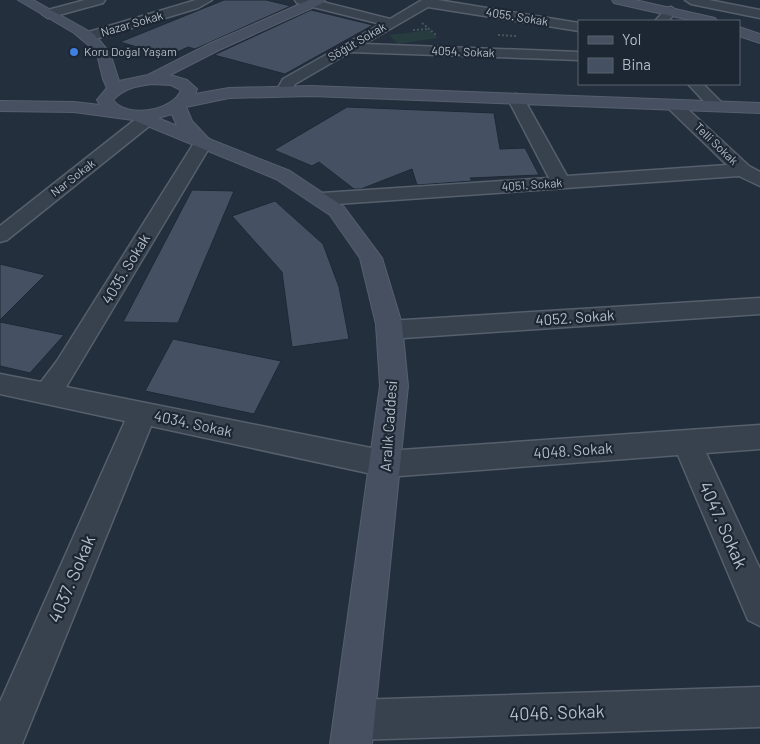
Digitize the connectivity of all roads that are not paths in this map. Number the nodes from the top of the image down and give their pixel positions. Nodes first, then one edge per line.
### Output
1 (24, 0) edge
2 (99, 0) edge
3 (206, 0) edge
4 (618, 0) edge
5 (691, 0) edge
6 (311, 1) edge
7 (429, 1) edge
8 (671, 11) junction
9 (48, 14) junction
10 (760, 14) edge
11 (662, 20) edge
12 (706, 20) edge
13 (274, 21) junction
14 (392, 23) junction
15 (578, 27) edge
16 (740, 30) edge
17 (87, 37) junction
18 (760, 39) edge
19 (347, 48) junction
20 (105, 55) junction
21 (578, 56) edge
22 (147, 80) junction
23 (696, 85) edge
24 (286, 88) junction
25 (112, 91) junction
26 (311, 91) junction
27 (181, 93) junction
28 (0, 98) edge
29 (516, 99) junction
30 (674, 105) junction
31 (0, 106) edge
32 (718, 106) junction
33 (758, 108) edge
34 (113, 111) junction
35 (141, 117) junction
36 (203, 143) junction
37 (742, 170) junction
38 (760, 180) edge
39 (561, 183) junction
40 (322, 199) junction
41 (0, 236) edge
42 (760, 306) edge
43 (390, 330) junction
44 (0, 384) edge
45 (47, 394) junction
46 (142, 414) junction
47 (760, 437) edge
48 (687, 443) junction
49 (386, 464) junction
50 (760, 608) edge
51 (760, 706) edge
52 (353, 732) edge
53 (2, 744) edge

1 - 9 street
2 - 9 street
3 - 17 street, Nazar Sokak
4 - 8 street
5 - 10 street
6 - 13 street
6 - 14 street
7 - 14 street, Söğüt Sokak
7 - 15 street, 4055. Sokak
8 - 11 street
8 - 12 street
9 - 17 street
13 - 22 street
13 - 27 street
14 - 19 street, Söğüt Sokak
16 - 18 street
17 - 20 street
19 - 21 street, 4054. Sokak
19 - 24 street, Söğüt Sokak
20 - 22 street
20 - 25 street
22 - 25 street
22 - 27 street
23 - 32 street
24 - 26 street
24 - 27 street
25 - 28 street
25 - 34 street
26 - 27 street
26 - 29 street
27 - 35 street
27 - 36 street
29 - 30 street
29 - 39 street
30 - 32 street
30 - 37 street, Telli Sokak
31 - 34 street
32 - 33 street
34 - 35 street
35 - 36 street, Aralık Caddesi
35 - 41 street, Nar Sokak
36 - 40 street, Aralık Caddesi
36 - 45 street, 4035. Sokak
37 - 38 street, Telli Sokak
37 - 39 street, 4051. Sokak
39 - 40 street, 4051. Sokak
40 - 43 street, Aralık Caddesi
42 - 43 street, 4052. Sokak
43 - 49 street, Aralık Caddesi
44 - 45 street, 4034. Sokak
45 - 46 street, 4034. Sokak
46 - 49 street, 4034. Sokak
46 - 53 street, 4037. Sokak
47 - 48 street, 4048. Sokak
48 - 49 street, 4048. Sokak
48 - 50 street, 4047. Sokak
49 - 52 street, Aralık Caddesi
51 - 52 street, 4046. Sokak

